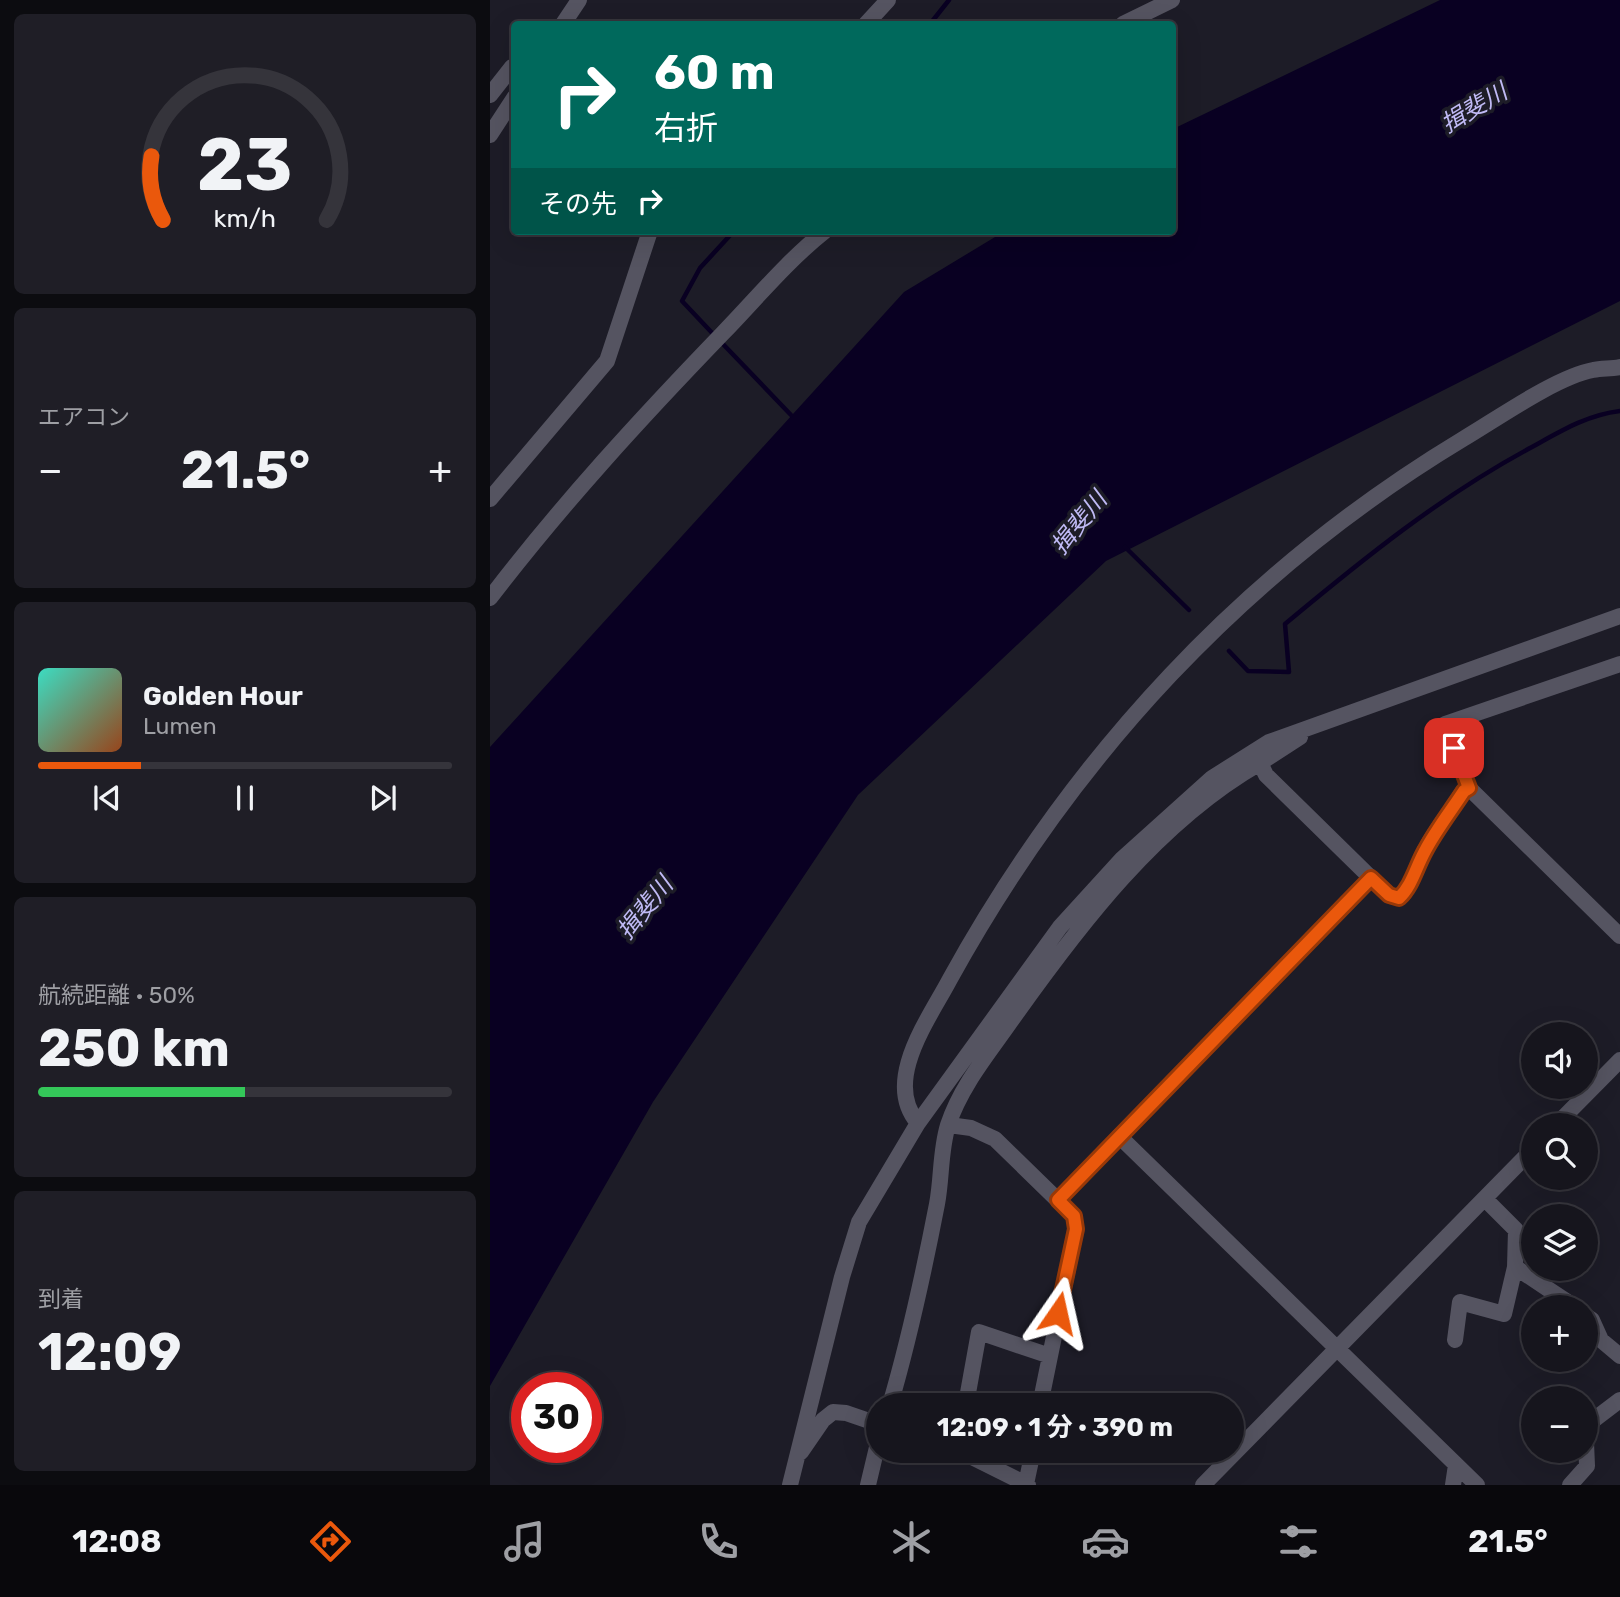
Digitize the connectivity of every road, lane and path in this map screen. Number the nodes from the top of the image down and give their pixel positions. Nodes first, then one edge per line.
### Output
1 (579, 0) edge
2 (888, 0) edge
3 (1172, 0) edge
4 (565, 21) edge
5 (869, 21) edge
6 (1129, 21) edge
7 (511, 68) edge
8 (490, 95) edge
9 (511, 103) edge
10 (490, 135) edge
11 (649, 235) edge
12 (820, 235) edge
13 (1620, 368) edge
14 (490, 499) edge
15 (490, 598) edge
16 (1620, 616) edge
17 (1620, 664) edge
18 (1302, 728) junction
19 (1260, 763) junction
20 (1469, 788) junction
21 (1371, 878) junction
22 (1620, 936) edge
23 (1620, 1059) edge
24 (1568, 1113) edge
25 (918, 1123) junction
26 (948, 1125) junction
27 (1119, 1136) junction
28 (1521, 1162) edge
29 (1485, 1199) junction
30 (1058, 1200) junction
31 (1515, 1267) junction
32 (1556, 1295) edge
33 (1598, 1333) edge
34 (1455, 1340) dead end
35 (1338, 1348) junction
36 (1050, 1356) junction
37 (1620, 1356) edge
38 (893, 1393) edge
39 (967, 1393) edge
40 (1042, 1393) edge
41 (1620, 1400) edge
42 (1598, 1417) edge
43 (866, 1420) edge
44 (797, 1455) junction
45 (873, 1463) edge
46 (979, 1463) edge
47 (1031, 1463) edge
48 (1587, 1463) edge
49 (1456, 1465) junction
50 (1006, 1480) edge
51 (790, 1485) edge
52 (868, 1485) edge
53 (1027, 1485) edge
54 (1203, 1485) edge
55 (1453, 1485) edge
56 (1477, 1485) edge
57 (1570, 1485) edge

1 - 4 street
2 - 5 street
3 - 6 street
7 - 8 street
9 - 10 street
11 - 14 street
12 - 15 street
13 - 25 street
16 - 18 street
17 - 20 street
18 - 19 street
18 - 25 street
19 - 21 street
19 - 26 street
20 - 21 street
20 - 22 street
21 - 27 street
23 - 24 street
25 - 44 street
26 - 30 street
26 - 38 street
27 - 30 street
27 - 35 street
28 - 29 street
29 - 31 street
29 - 35 street
30 - 36 street
31 - 32 street
31 - 34 street
33 - 37 street
35 - 49 street
35 - 54 street
36 - 39 street
36 - 40 street
41 - 42 street
43 - 44 street
44 - 51 street
45 - 52 street
46 - 50 street
47 - 53 street
48 - 57 street
49 - 55 street
49 - 56 street
50 - 53 street

